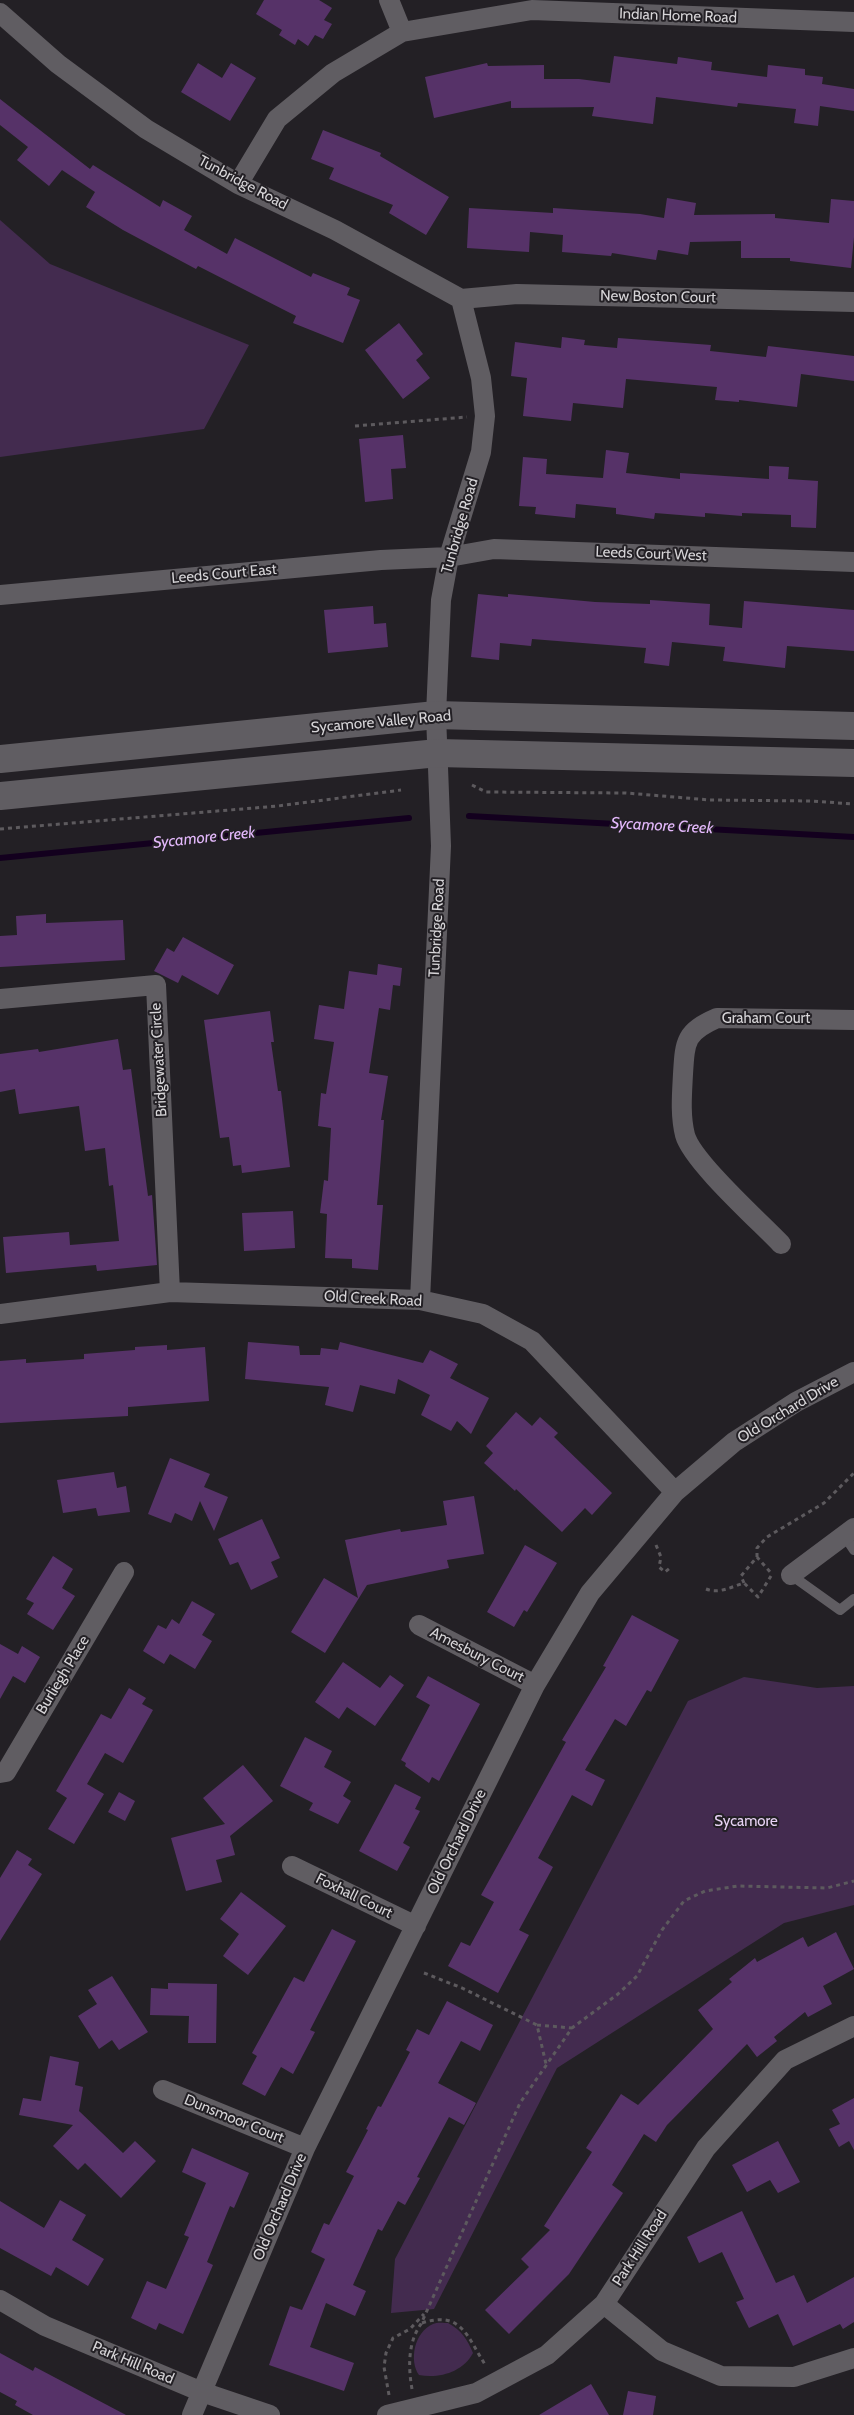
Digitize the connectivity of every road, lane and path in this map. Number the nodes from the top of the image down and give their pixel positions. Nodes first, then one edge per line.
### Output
1 (389, 0) edge
2 (0, 13) edge
3 (854, 22) edge
4 (402, 32) junction
5 (238, 184) junction
6 (461, 299) junction
7 (854, 302) edge
8 (485, 416) junction
9 (355, 426) dead end
10 (449, 556) junction
11 (854, 562) edge
12 (0, 595) edge
13 (436, 715) junction
14 (854, 726) edge
15 (438, 753) junction
16 (0, 759) edge
17 (854, 764) edge
18 (472, 785) dead end
19 (401, 790) dead end
20 (0, 796) edge
21 (854, 804) edge
22 (0, 829) edge
23 (0, 999) edge
24 (854, 1020) edge
25 (781, 1244) dead end
26 (170, 1292) junction
27 (420, 1300) junction
28 (0, 1314) edge
29 (854, 1372) edge
30 (854, 1473) edge
31 (675, 1492) junction
32 (640, 1531) junction
33 (851, 1538) edge
34 (756, 1557) junction
35 (670, 1568) dead end
36 (124, 1572) dead end
37 (782, 1575) junction
38 (744, 1582) junction
39 (706, 1589) dead end
40 (854, 1599) edge
41 (418, 1625) dead end
42 (535, 1685) junction
43 (0, 1773) edge
44 (292, 1866) dead end
45 (854, 1880) edge
46 (416, 1926) junction
47 (424, 1973) dead end
48 (537, 2025) junction
49 (854, 2026) edge
50 (572, 2028) junction
51 (546, 2064) junction
52 (164, 2090) dead end
53 (305, 2148) junction
54 (0, 2300) edge
55 (604, 2304) junction
56 (426, 2312) junction
57 (421, 2324) junction
58 (854, 2358) edge
59 (486, 2366) dead end
60 (202, 2392) junction
61 (412, 2392) dead end
62 (388, 2407) edge
63 (192, 2415) edge
64 (270, 2415) edge

1 - 4 street
2 - 5 street, Tunbridge Road
3 - 4 street, Indian Home Road
4 - 5 street, Indian Home Road
5 - 6 street, Tunbridge Road
6 - 7 street, New Boston Court
6 - 8 street, Tunbridge Road
8 - 9 path
8 - 10 street, Tunbridge Road
10 - 11 street, Leeds Court West
10 - 12 street, Leeds Court East
10 - 13 street, Tunbridge Road
13 - 14 main road, Sycamore Valley Road
13 - 15 street, Tunbridge Road
13 - 16 main road, Sycamore Valley Road
15 - 17 main road
15 - 20 main road
15 - 27 street, Tunbridge Road
18 - 21 path
19 - 22 path
23 - 26 street, Bridgewater Circle
24 - 25 street, Graham Court
26 - 27 street, Old Creek Road
26 - 28 street, Old Creek Road
27 - 31 street, Old Creek Road
29 - 31 street, Old Orchard Drive
30 - 34 path
31 - 32 street, Old Orchard Drive
32 - 35 path
32 - 42 street, Old Orchard Drive
33 - 37 street
34 - 37 path
34 - 38 path
36 - 43 street, Burliegh Place
37 - 38 path
37 - 40 lane
38 - 39 path
41 - 42 street, Amesbury Court
42 - 46 street, Old Orchard Drive
44 - 46 street, Foxhall Court
45 - 50 path
46 - 53 street, Old Orchard Drive
47 - 48 path
48 - 50 path
48 - 51 path
49 - 55 street, Park Hill Road
50 - 51 path
51 - 56 path
52 - 53 street, Dunsmoor Court
53 - 60 street, Old Orchard Drive
54 - 60 street, Park Hill Road
55 - 58 street
55 - 62 street, Park Hill Road
56 - 57 path
56 - 62 path
57 - 59 path
57 - 61 path
60 - 63 street, Old Orchard Drive
60 - 64 street, Park Hill Road

